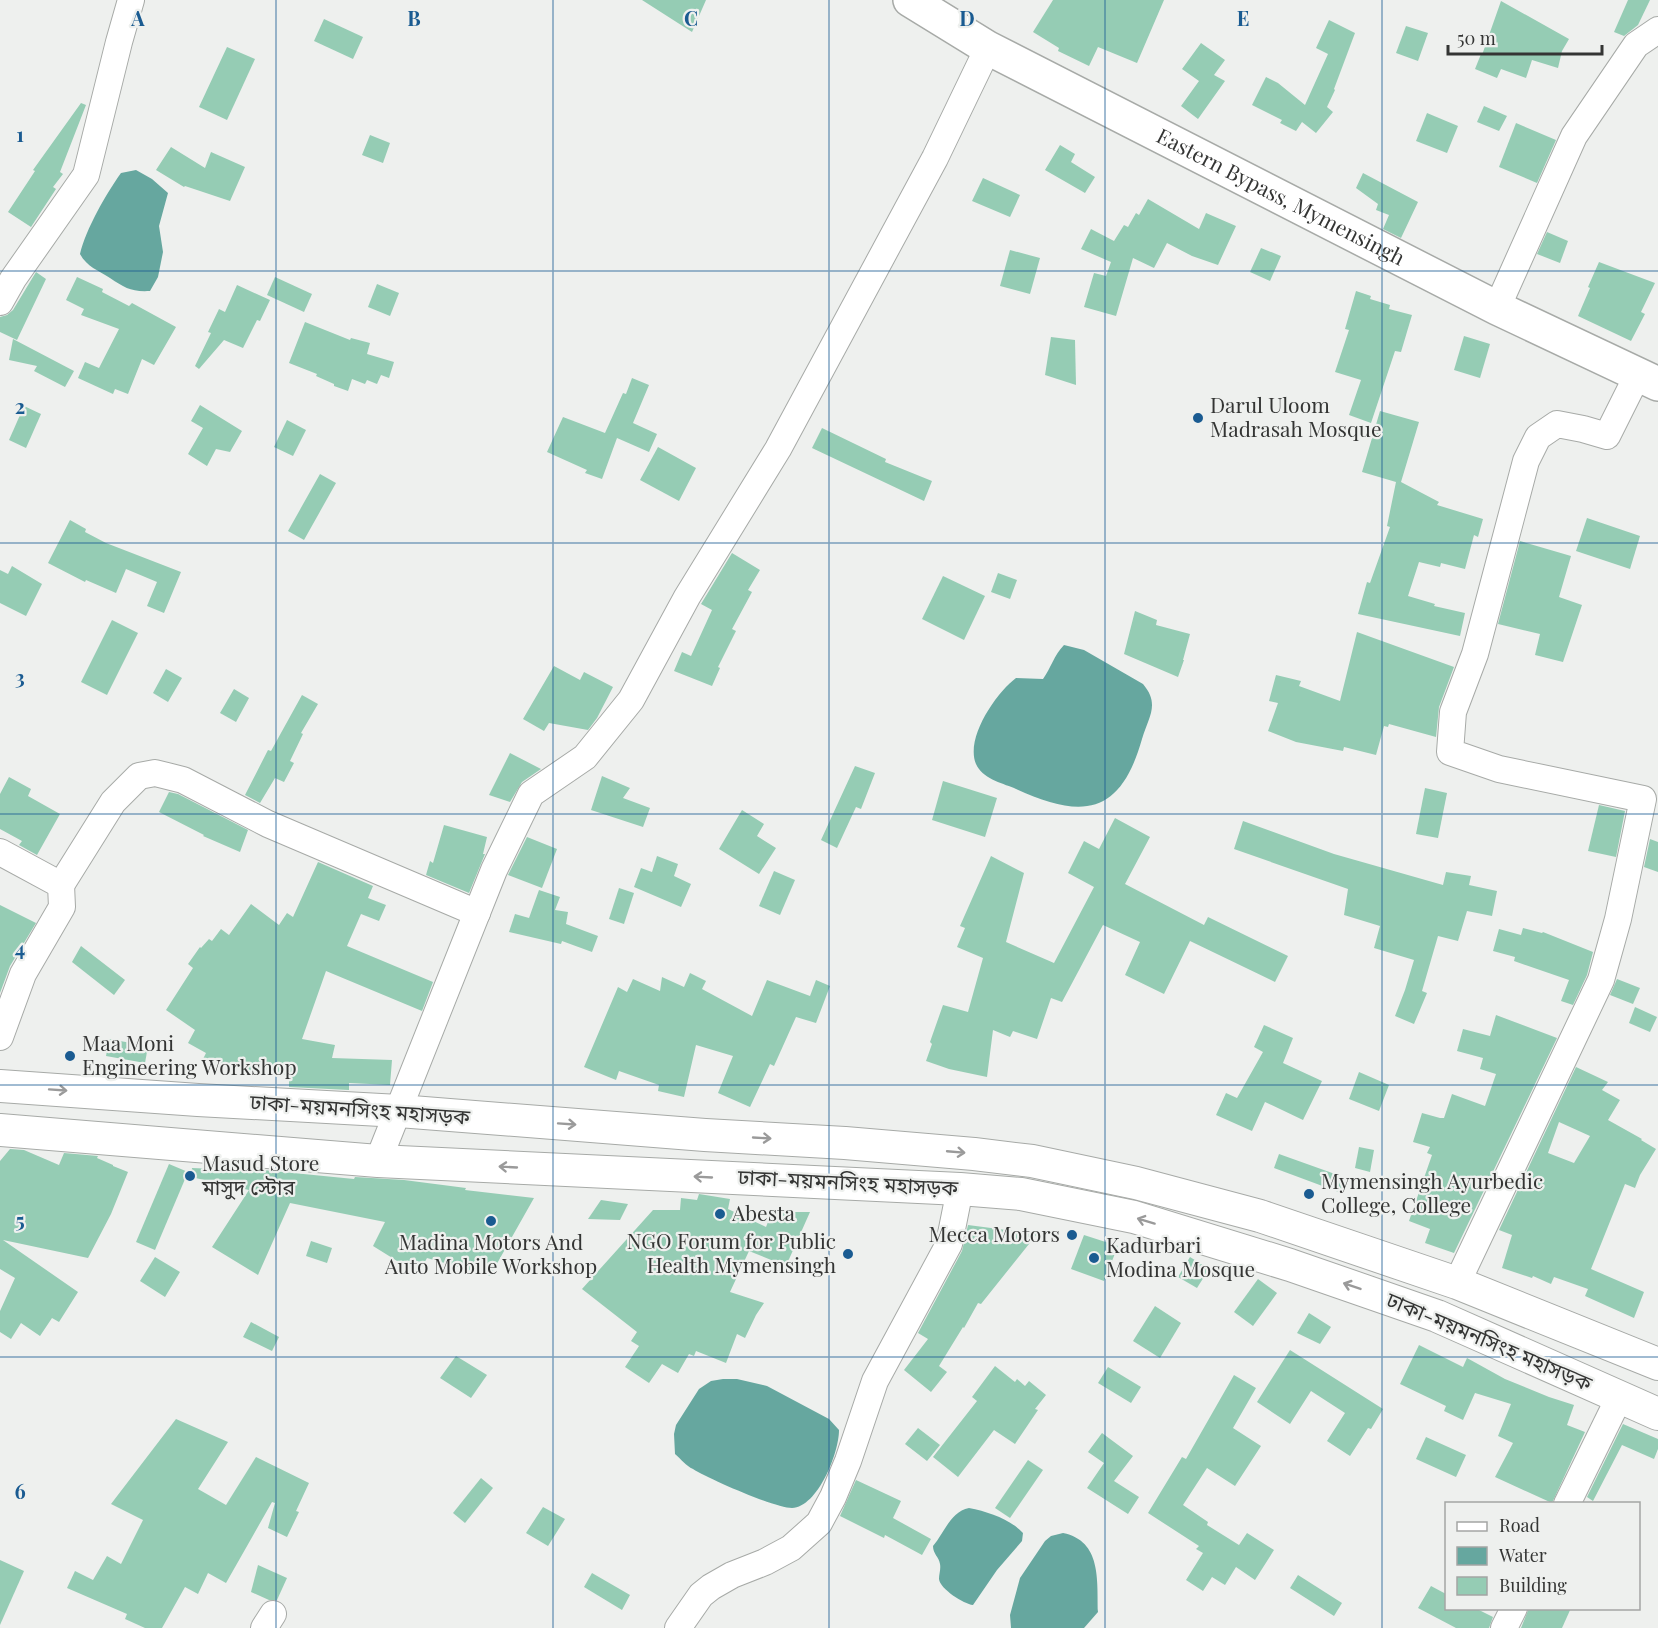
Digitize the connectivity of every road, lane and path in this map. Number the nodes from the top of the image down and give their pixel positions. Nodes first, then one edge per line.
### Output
1 (131, 0) edge
2 (910, 0) edge
3 (1658, 30) edge
4 (988, 48) junction
5 (0, 302) edge
6 (1497, 308) junction
7 (1648, 379) edge
8 (0, 852) edge
9 (61, 885) junction
10 (477, 913) junction
11 (0, 1037) edge
12 (0, 1086) edge
13 (399, 1110) junction
14 (0, 1130) edge
15 (378, 1161) junction
16 (960, 1188) junction
17 (1457, 1283) junction
18 (1658, 1364) edge
19 (1618, 1398) junction
20 (1658, 1414) edge
21 (1567, 1502) edge
22 (1513, 1610) edge
23 (678, 1628) edge
24 (1504, 1628) edge

1 - 5 street
2 - 4 highway, Eastern Bypass, Mymensingh
3 - 6 street
4 - 6 highway, Eastern Bypass, Mymensingh
4 - 10 street
6 - 7 highway, Eastern Bypass, Mymensingh
7 - 17 street
8 - 9 street
9 - 10 street
9 - 11 street
10 - 13 street
12 -> 13 main road, ঢাকা-ময়মনসিংহ মহাসড়ক
13 - 15 street
13 -> 17 main road, ঢাকা-ময়মনসিংহ মহাসড়ক
14 - 15 main road, ঢাকা-ময়মনসিংহ মহাসড়ক
16 -> 15 main road, ঢাকা-ময়মনসিংহ মহাসড়ক
19 -> 16 main road, ঢাকা-ময়মনসিংহ মহাসড়ক
16 - 23 street
17 - 18 main road, ঢাকা-ময়মনসিংহ মহাসড়ক
19 - 20 main road, ঢাকা-ময়মনসিংহ মহাসড়ক
19 - 21 street
22 - 24 street

